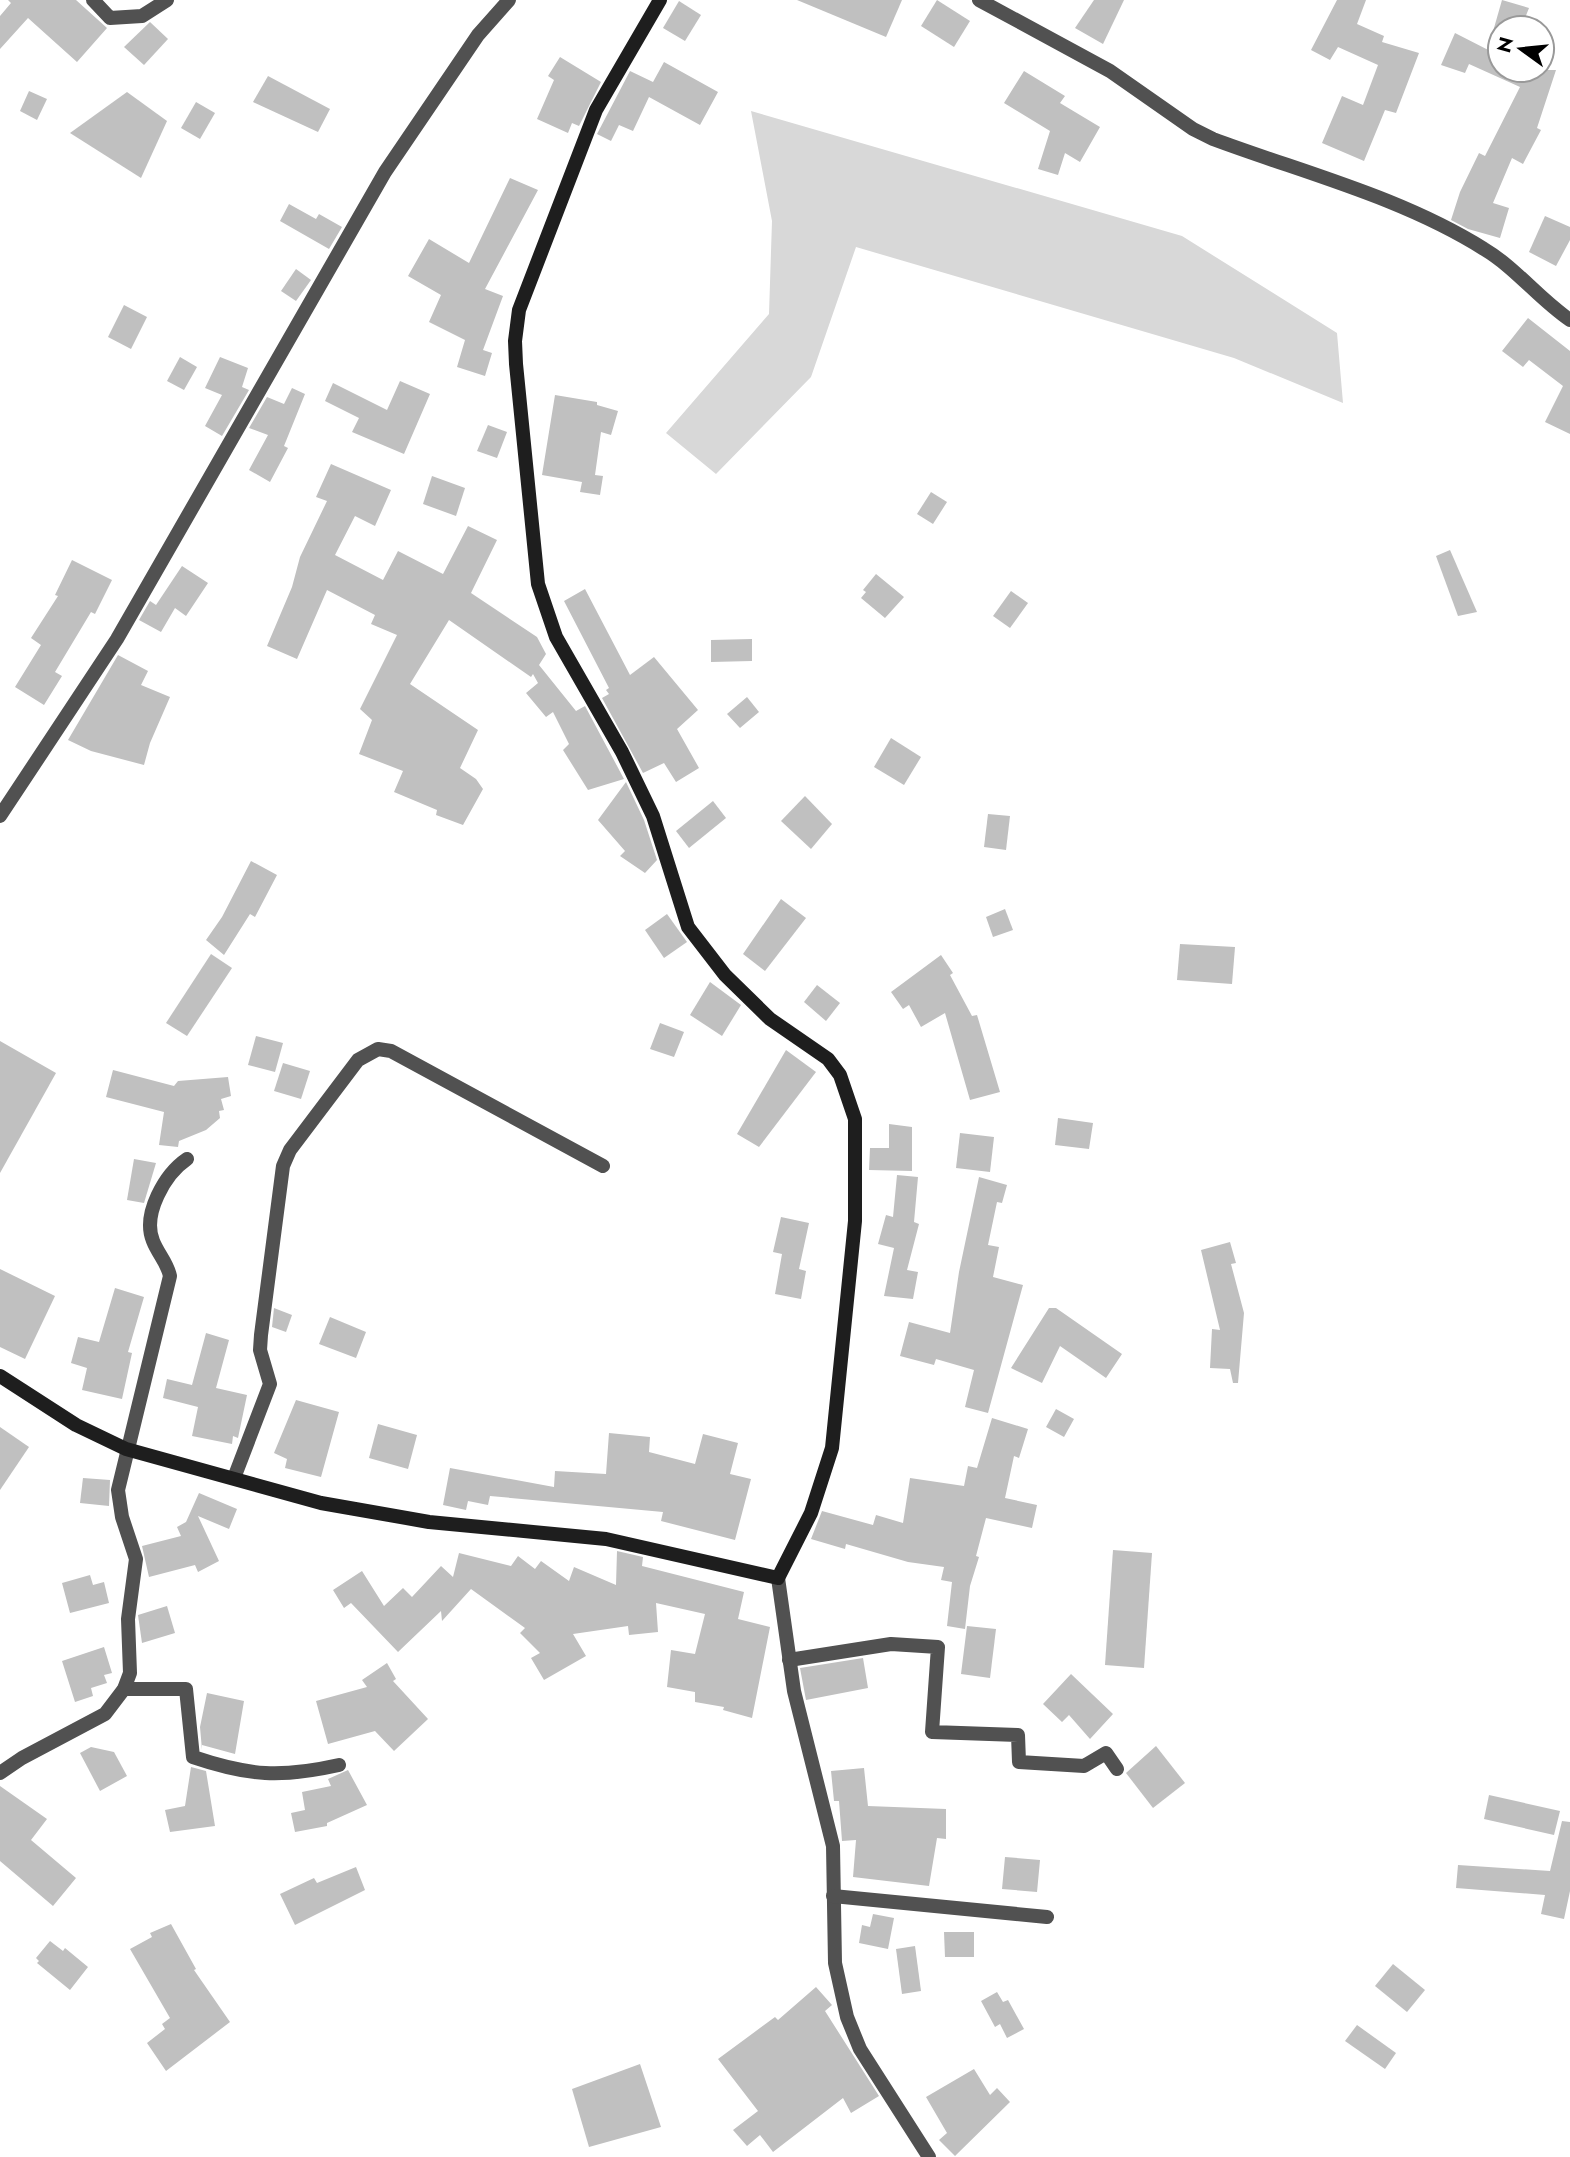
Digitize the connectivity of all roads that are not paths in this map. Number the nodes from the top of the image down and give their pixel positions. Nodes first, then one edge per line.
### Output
1 (93, 0) edge
2 (167, 0) edge
3 (509, 0) edge
4 (660, 0) edge
5 (979, 0) edge
6 (1570, 320) edge
7 (0, 816) edge
8 (187, 1158) dead end
9 (603, 1166) dead end
10 (0, 1376) edge
11 (126, 1448) junction
12 (234, 1478) junction
13 (778, 1578) junction
14 (789, 1660) junction
15 (124, 1689) junction
16 (339, 1765) dead end
17 (1117, 1769) dead end
18 (0, 1773) edge
19 (834, 1896) junction
20 (1047, 1917) dead end
21 (929, 2157) edge

1 - 2 street
3 - 7 street
4 - 13 street
5 - 6 street
8 - 11 street
9 - 12 street
10 - 11 street
11 - 12 street
11 - 15 street
12 - 13 street
13 - 14 street
14 - 17 street
14 - 19 street
15 - 16 street
15 - 18 street
19 - 20 street
19 - 21 street

